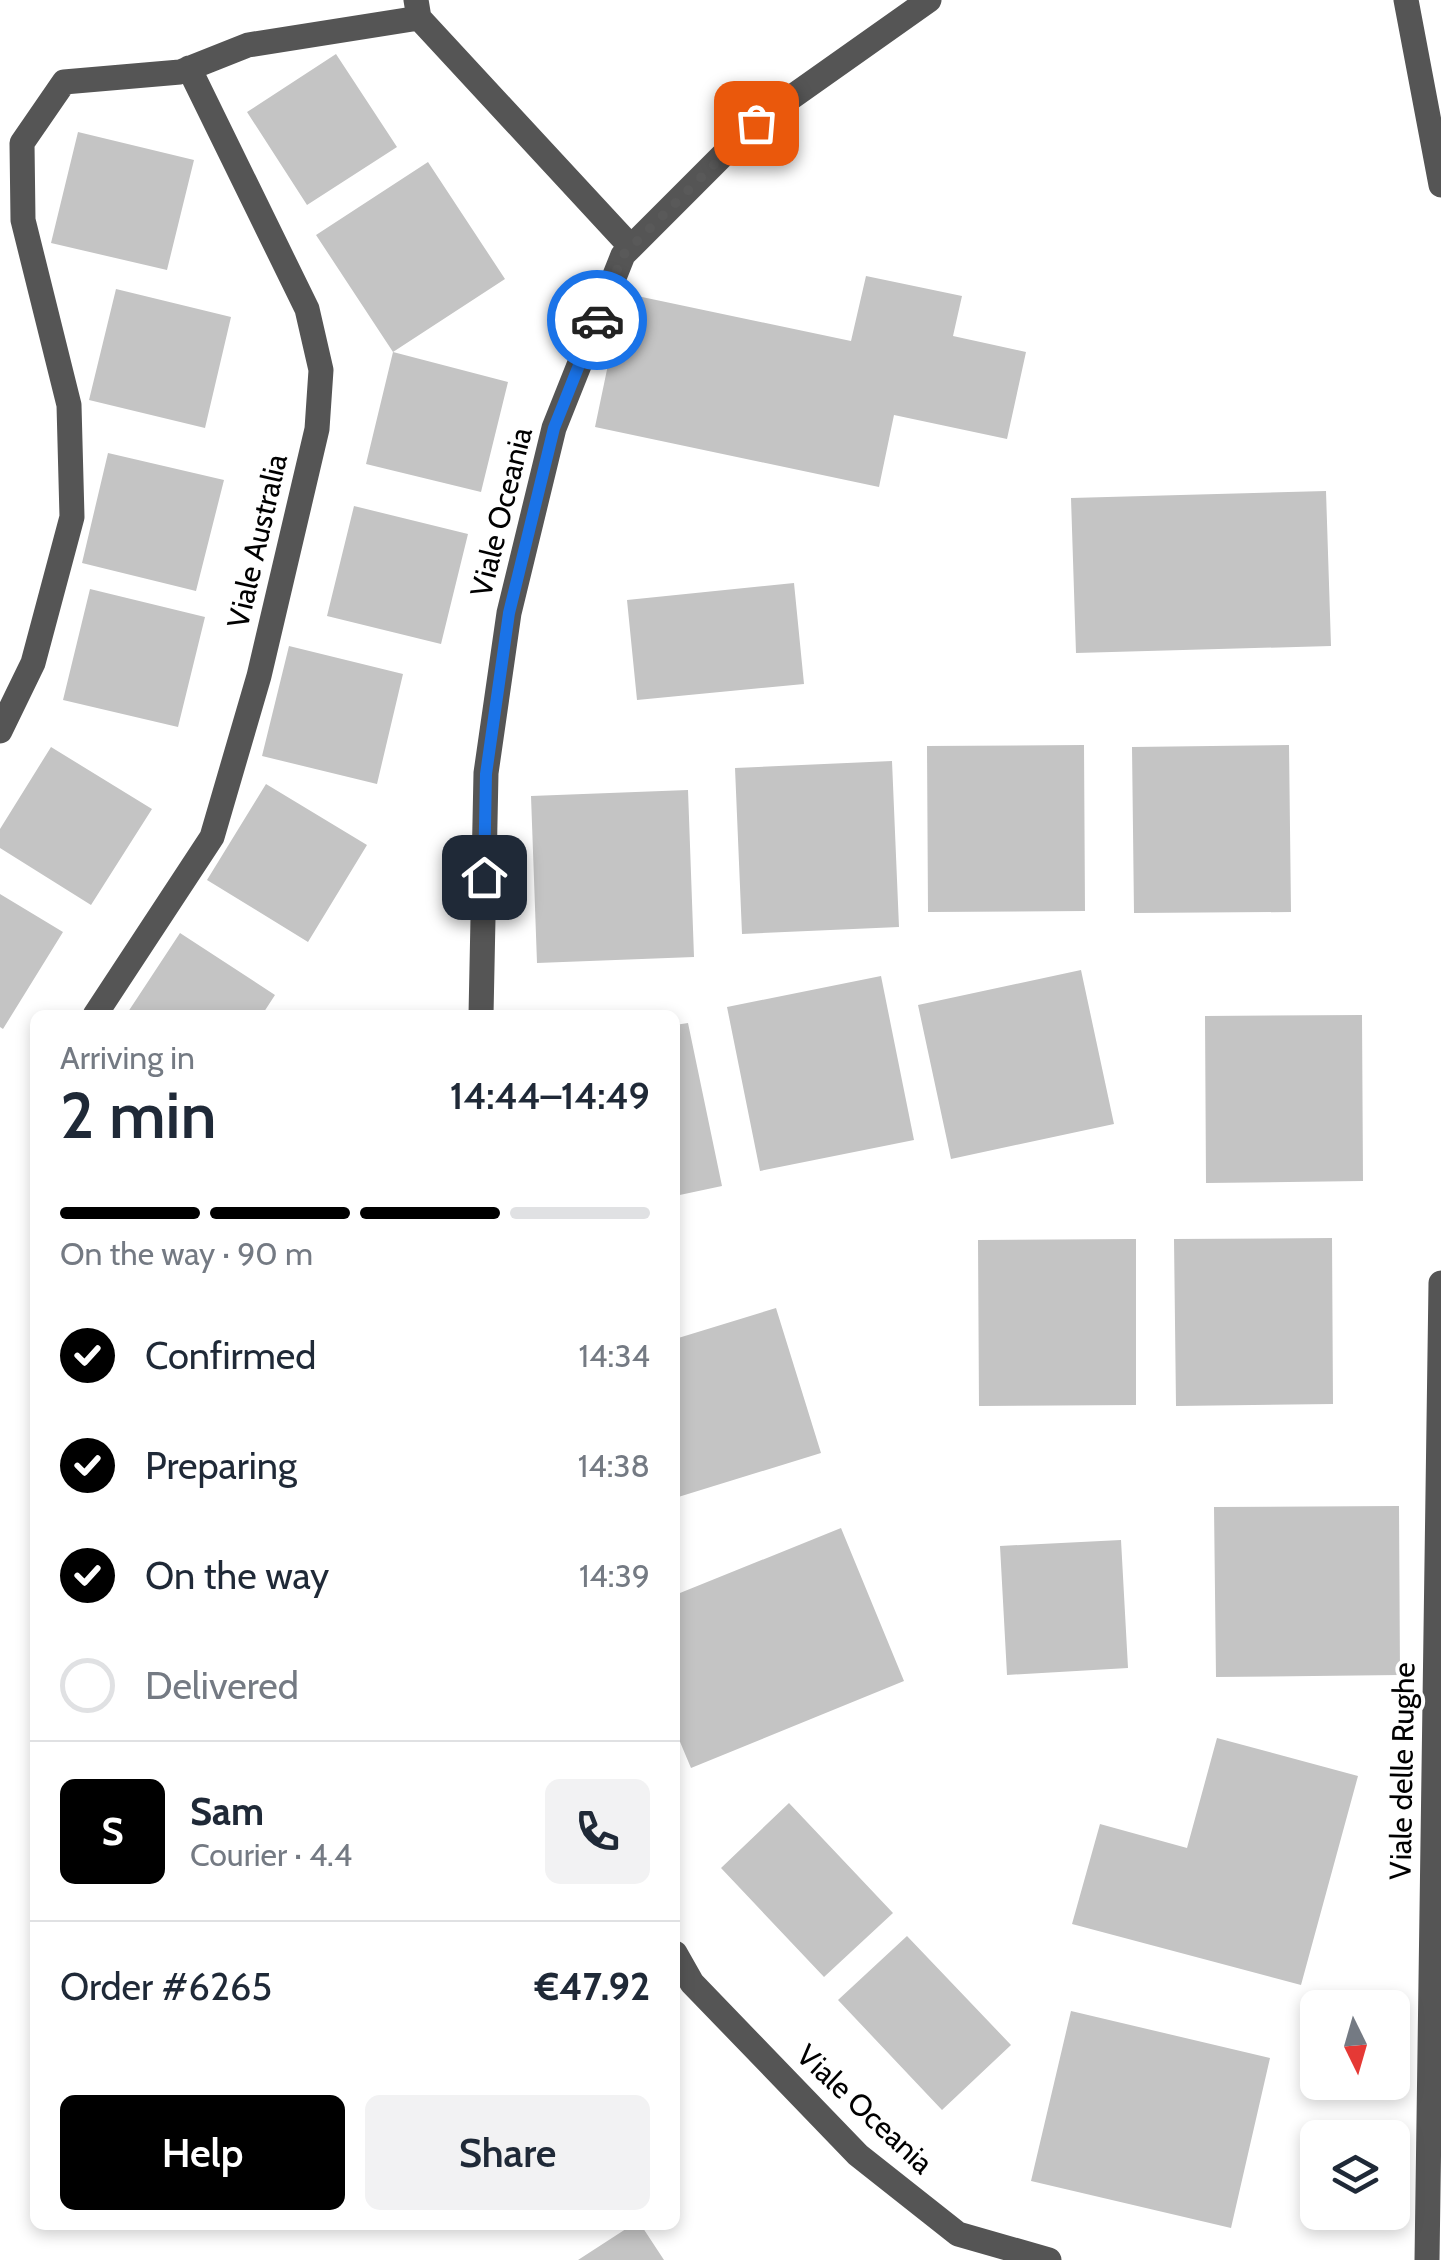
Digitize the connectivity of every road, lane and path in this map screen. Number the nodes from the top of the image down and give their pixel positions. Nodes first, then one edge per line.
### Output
1 (928, 0) edge
2 (1406, 0) edge
3 (417, 9) edge
4 (189, 68) junction
5 (1441, 185) edge
6 (631, 247) junction
7 (0, 731) edge
8 (98, 1010) edge
9 (480, 1010) edge
10 (1441, 1282) edge
11 (680, 1962) edge
12 (1435, 2138) edge
13 (1049, 2260) edge
14 (1427, 2260) edge

1 - 6 street, Viale Oceania
2 - 5 street
3 - 4 street
3 - 6 street
4 - 7 street
4 - 8 street, Viale Australia
6 - 9 street, Viale Oceania
10 - 12 street, Viale delle Rughe
11 - 13 street, Viale Oceania
12 - 14 street, Viale delle Rughe

